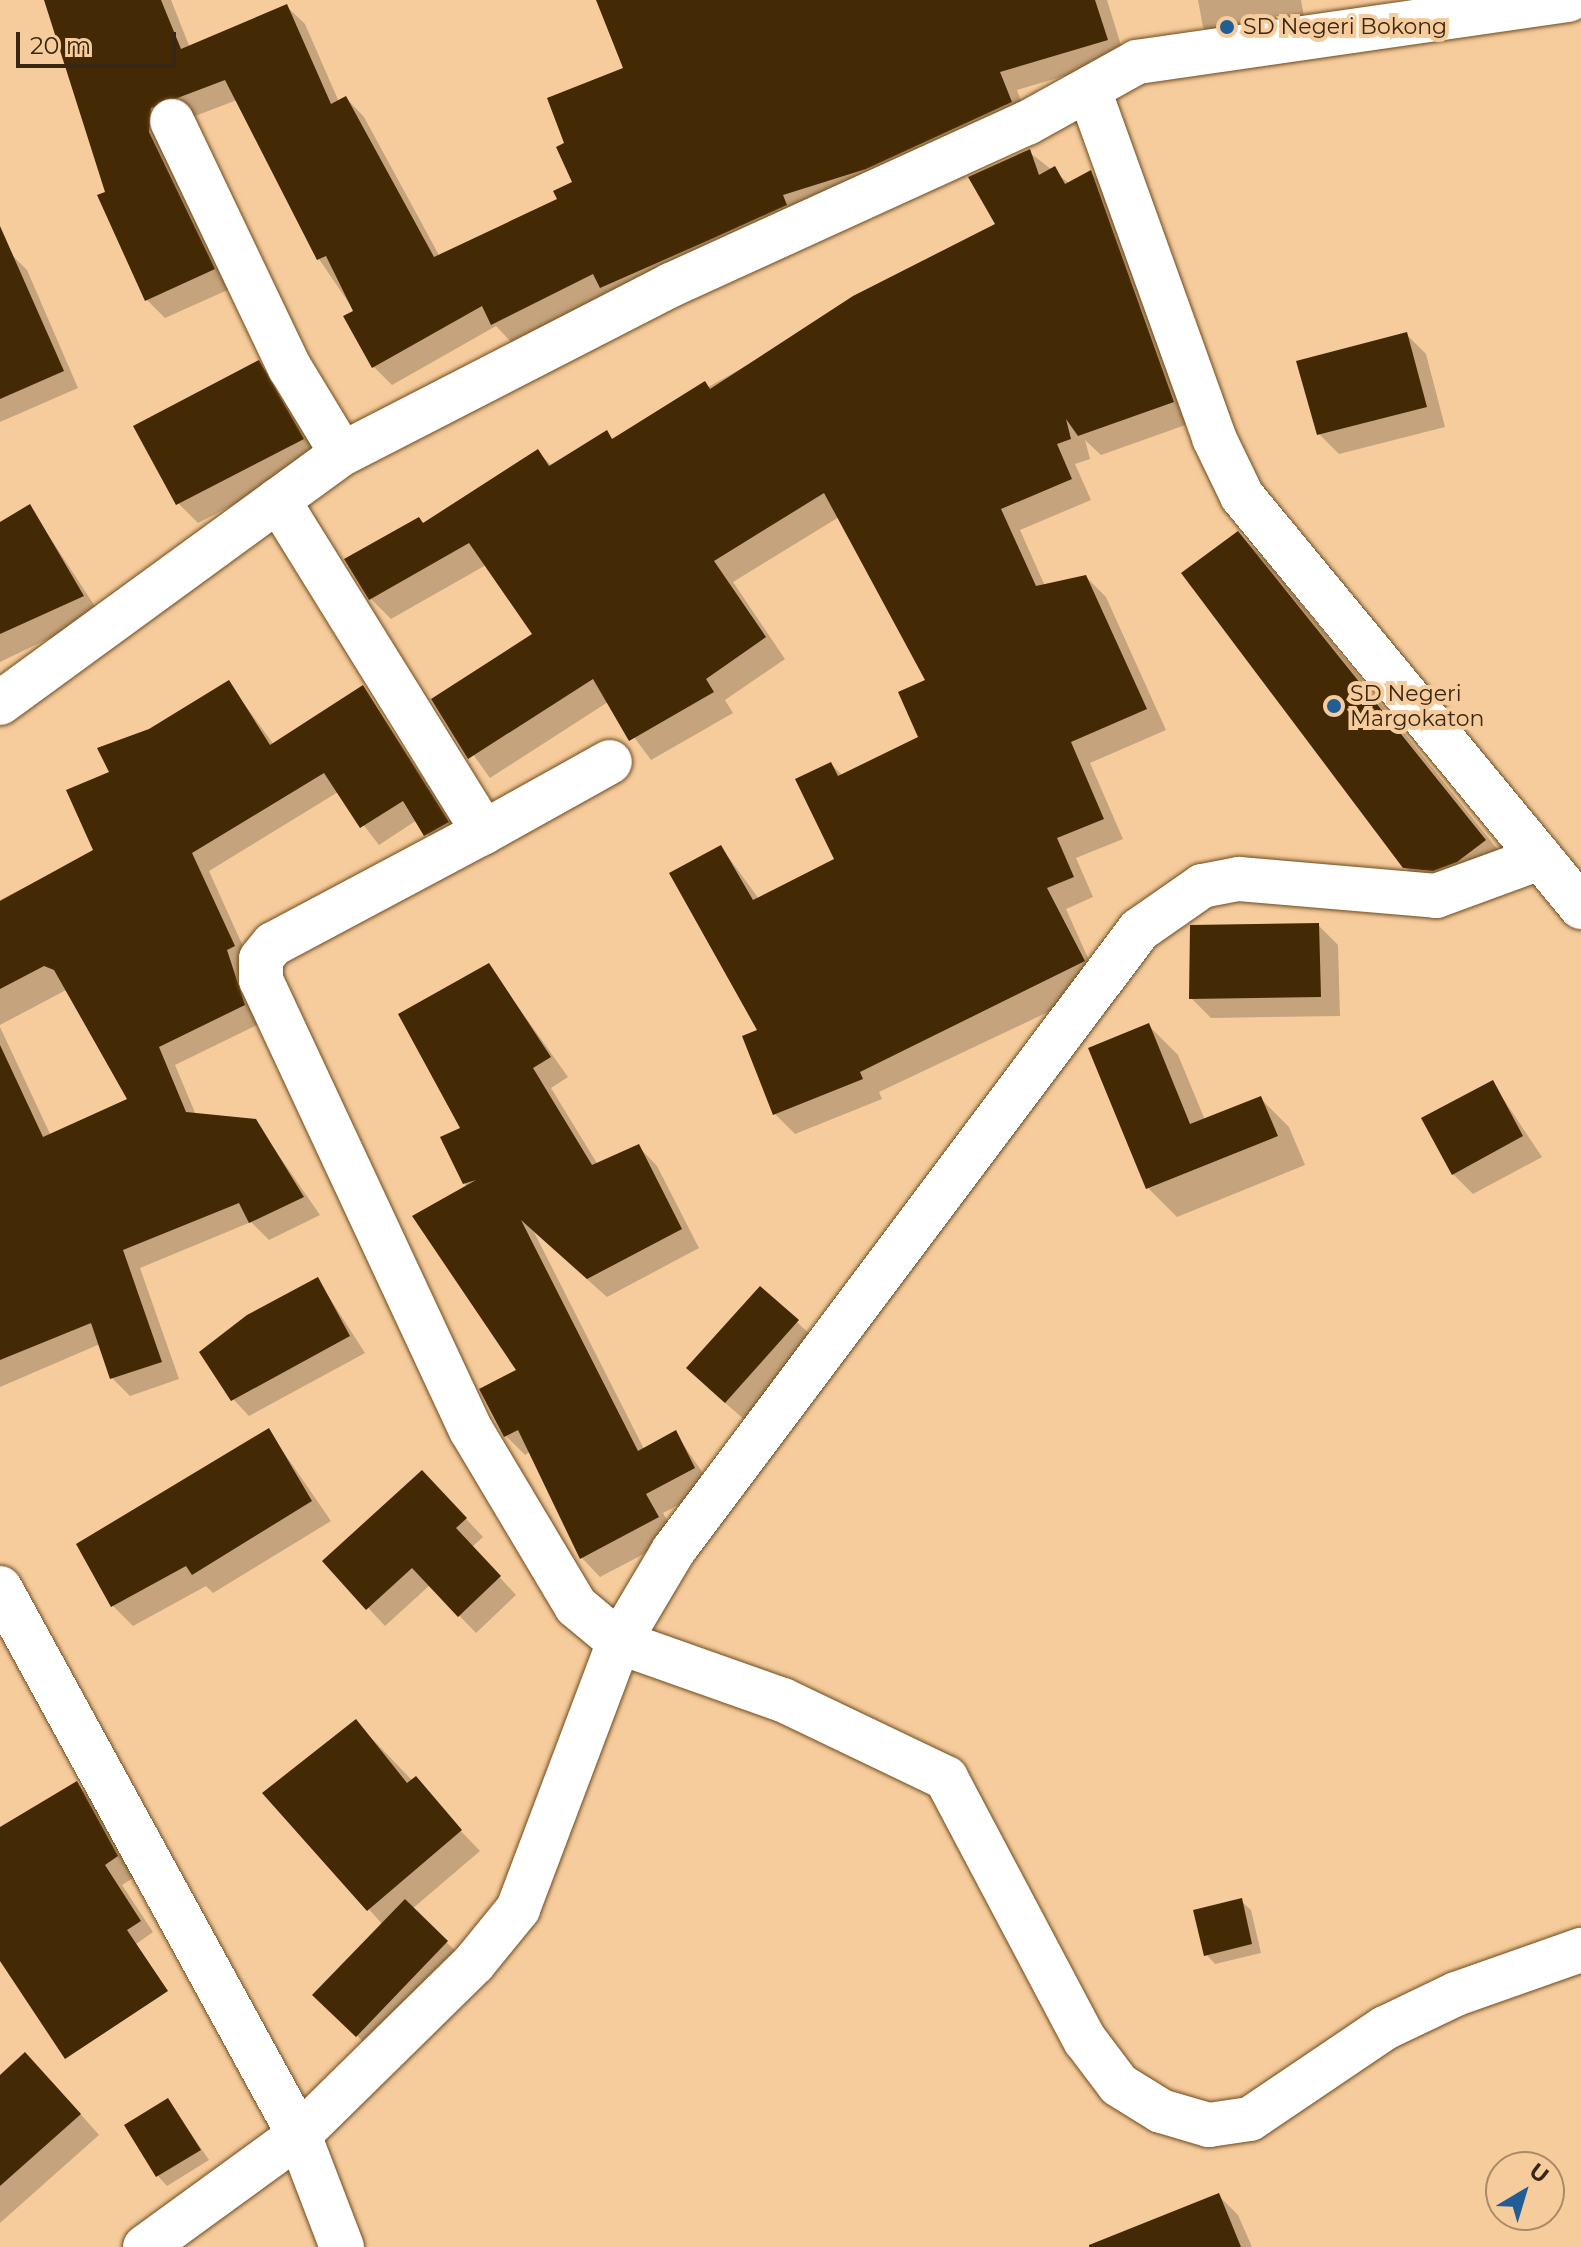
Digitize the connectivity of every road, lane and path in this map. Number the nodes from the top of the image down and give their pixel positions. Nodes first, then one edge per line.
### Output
1 (1569, 0) edge
2 (1089, 90) junction
3 (172, 121) dead end
4 (342, 454) junction
5 (278, 500) junction
6 (0, 703) edge
7 (610, 762) dead end
8 (484, 832) junction
9 (1540, 858) junction
10 (1581, 907) edge
11 (0, 1588) edge
12 (619, 1642) junction
13 (1581, 1950) edge
14 (299, 2135) junction
15 (145, 2247) edge
16 (342, 2247) edge

1 - 2 street
2 - 4 street
2 - 9 street
3 - 4 street
4 - 5 street
5 - 6 street
5 - 8 street
7 - 8 street
8 - 12 street
9 - 10 street
9 - 12 street
11 - 14 street
12 - 13 street
12 - 14 street
14 - 15 street
14 - 16 street

